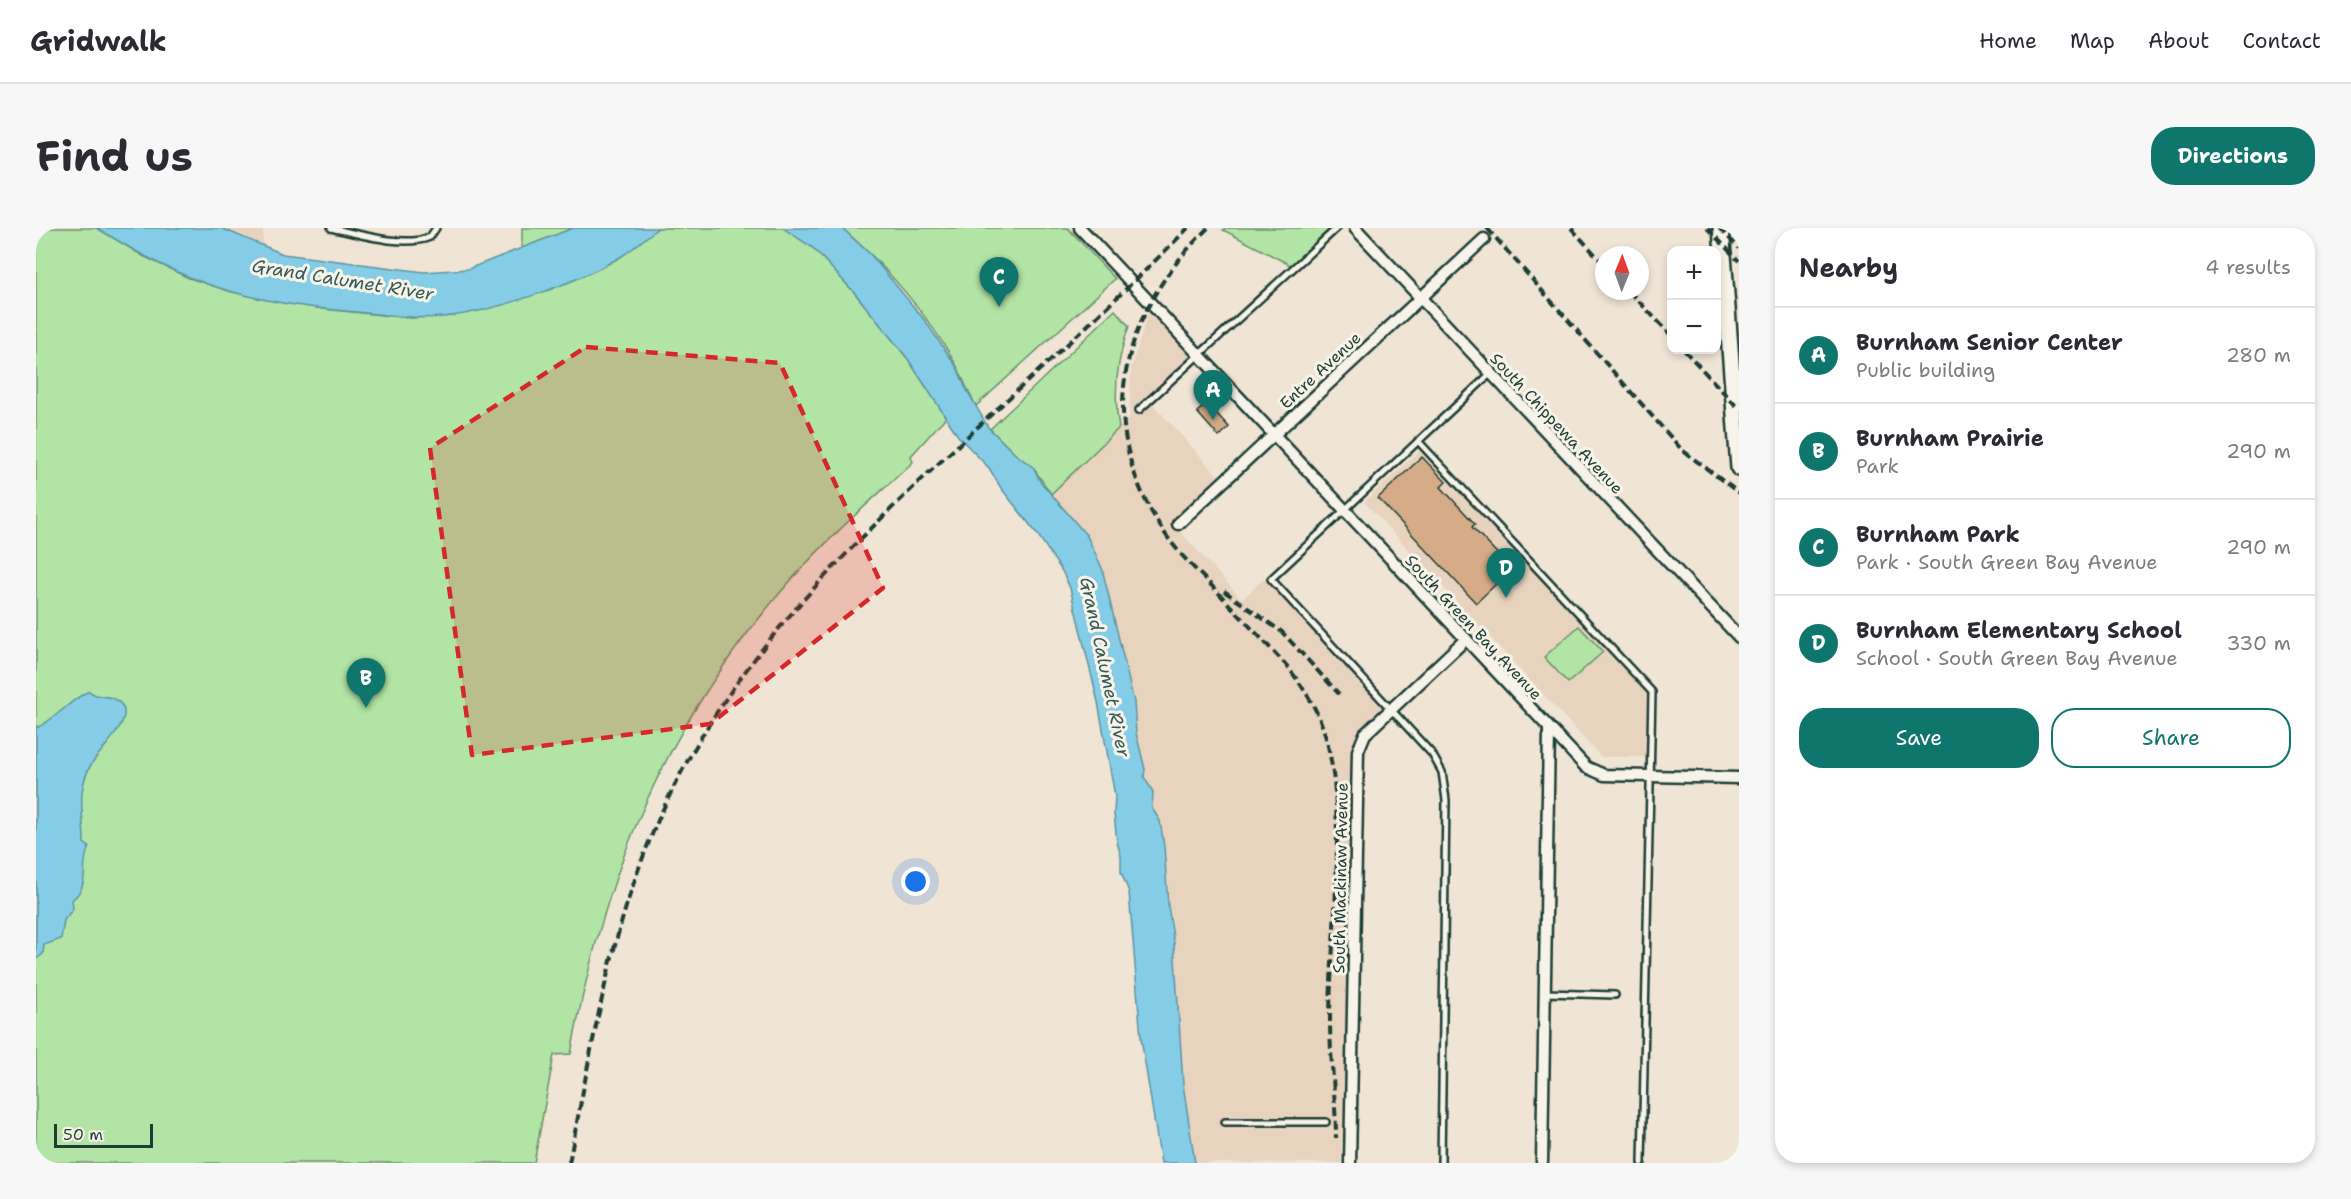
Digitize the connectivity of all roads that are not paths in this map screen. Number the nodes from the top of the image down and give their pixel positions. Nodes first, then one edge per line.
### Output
1 (331, 228) edge
2 (435, 228) edge
3 (1080, 228) edge
4 (1337, 228) edge
5 (1355, 228) edge
6 (1721, 228) edge
7 (1484, 239) dead end
8 (1418, 298) junction
9 (1200, 354) junction
10 (1490, 374) junction
11 (1138, 410) dead end
12 (1274, 434) junction
13 (1418, 441) junction
14 (1739, 468) edge
15 (1345, 510) junction
16 (1178, 524) dead end
17 (1739, 637) edge
18 (1466, 639) junction
19 (1391, 710) junction
20 (1550, 730) junction
21 (1650, 776) junction
22 (1739, 778) edge
23 (1545, 993) junction
24 (1615, 995) dead end
25 (1225, 1122) dead end
26 (1326, 1122) dead end
27 (1350, 1163) edge
28 (1441, 1163) edge
29 (1542, 1163) edge
30 (1642, 1163) edge

1 - 2 lane
3 - 9 street, South Green Bay Avenue
4 - 9 lane
5 - 8 street, South Chippewa Avenue
6 - 14 main road
7 - 8 street, Entre Avenue
8 - 10 street, South Chippewa Avenue
8 - 12 street, Entre Avenue
9 - 11 lane
9 - 12 street, South Green Bay Avenue
10 - 13 lane
10 - 17 street, South Chippewa Avenue
12 - 15 street, South Green Bay Avenue
12 - 16 street, Entre Avenue
13 - 15 lane
13 - 21 lane
15 - 18 street, South Green Bay Avenue
15 - 19 lane
18 - 19 street, South Mackinaw Avenue
18 - 20 street, South Green Bay Avenue
19 - 27 street, South Mackinaw Avenue
19 - 28 lane
20 - 21 street, South Green Bay Avenue
20 - 23 street
21 - 22 street, South Green Bay Avenue
21 - 30 lane
23 - 24 lane
23 - 29 street
25 - 26 lane

